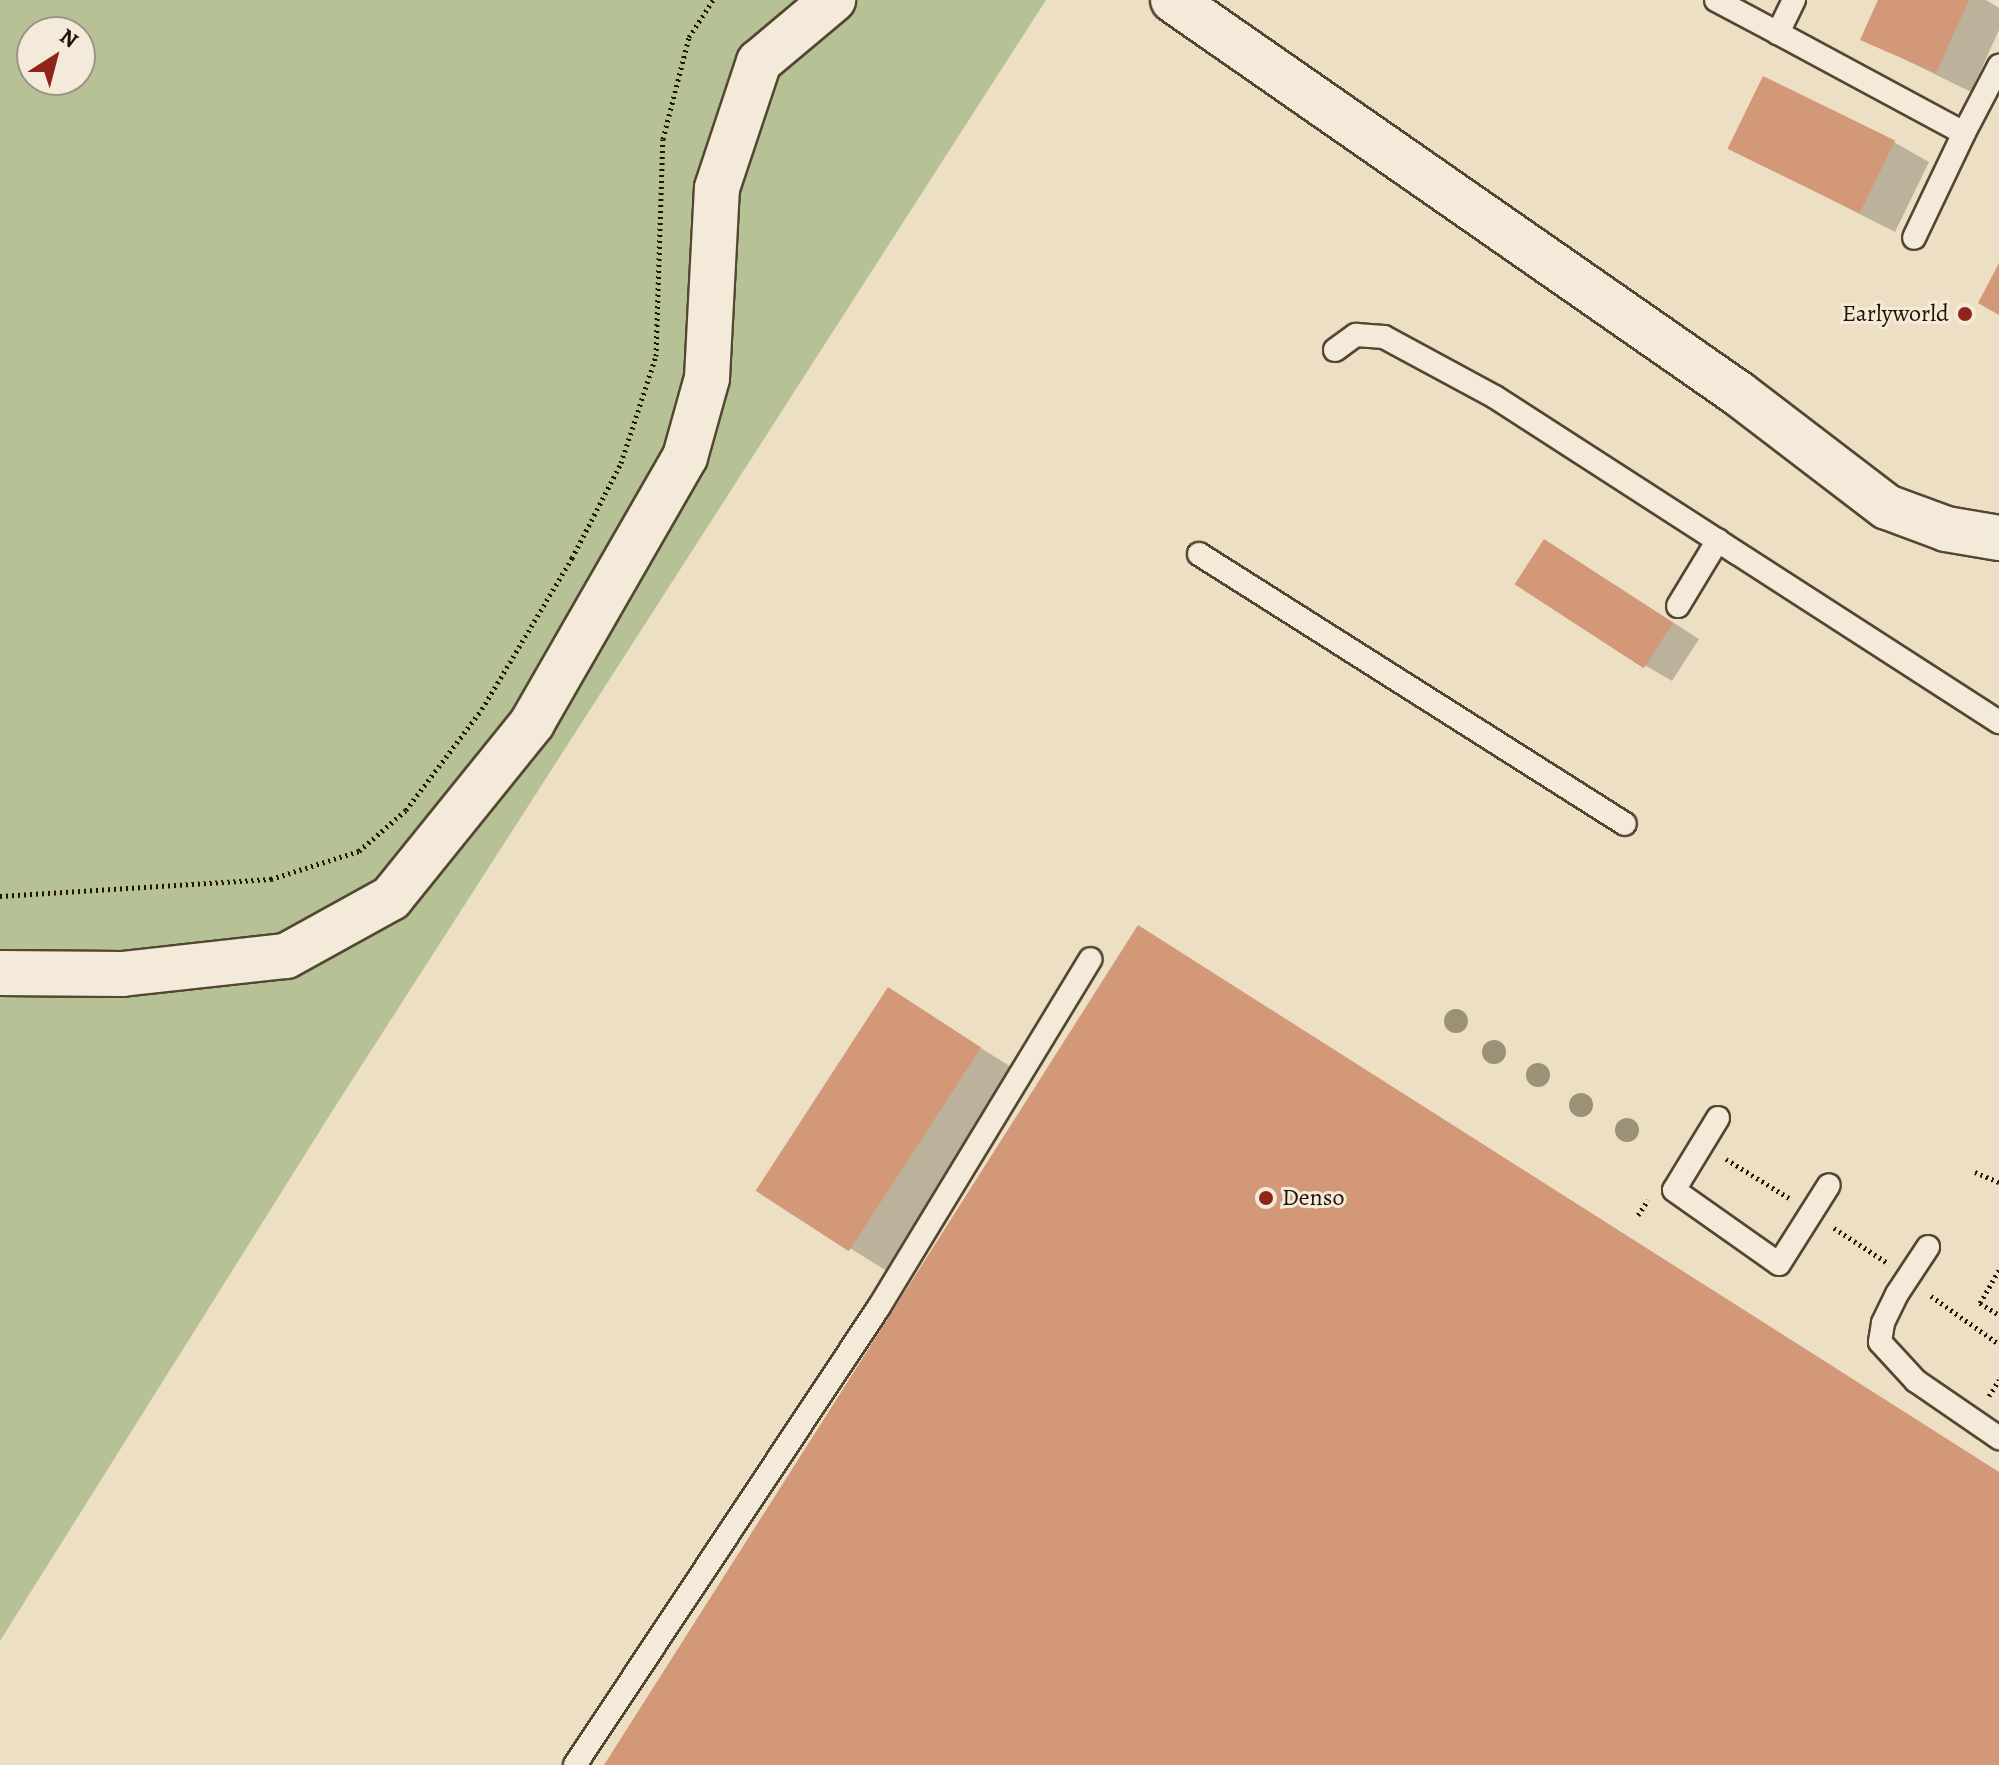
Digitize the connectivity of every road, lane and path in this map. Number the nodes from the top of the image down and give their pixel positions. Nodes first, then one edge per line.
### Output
1 (713, 0) edge
2 (833, 0) edge
3 (1173, 0) edge
4 (1716, 0) edge
5 (1794, 0) edge
6 (1778, 33) junction
7 (1999, 66) edge
8 (1964, 133) junction
9 (1914, 238) dead end
10 (1335, 350) dead end
11 (1999, 538) edge
12 (1718, 540) junction
13 (1199, 554) dead end
14 (1678, 606) dead end
15 (1999, 722) edge
16 (1625, 824) dead end
17 (0, 896) edge
18 (1091, 959) dead end
19 (0, 973) edge
20 (1718, 1118) dead end
21 (1721, 1156) dead end
22 (1975, 1172) dead end
23 (1999, 1182) edge
24 (1829, 1185) dead end
25 (1795, 1202) dead end
26 (1832, 1227) dead end
27 (1928, 1247) dead end
28 (1894, 1267) dead end
29 (1999, 1270) edge
30 (1924, 1291) dead end
31 (1999, 1315) edge
32 (1999, 1344) edge
33 (1999, 1438) edge
34 (575, 1765) edge

1 - 17 path
2 - 19 street
3 - 11 street
4 - 6 lane
5 - 6 lane
6 - 8 lane
7 - 8 lane
8 - 9 lane
10 - 12 lane
12 - 14 lane
12 - 15 lane
13 - 16 lane
18 - 34 lane
20 - 24 lane
21 - 25 path
22 - 23 path
26 - 28 path
27 - 33 lane
29 - 31 path
30 - 32 path

